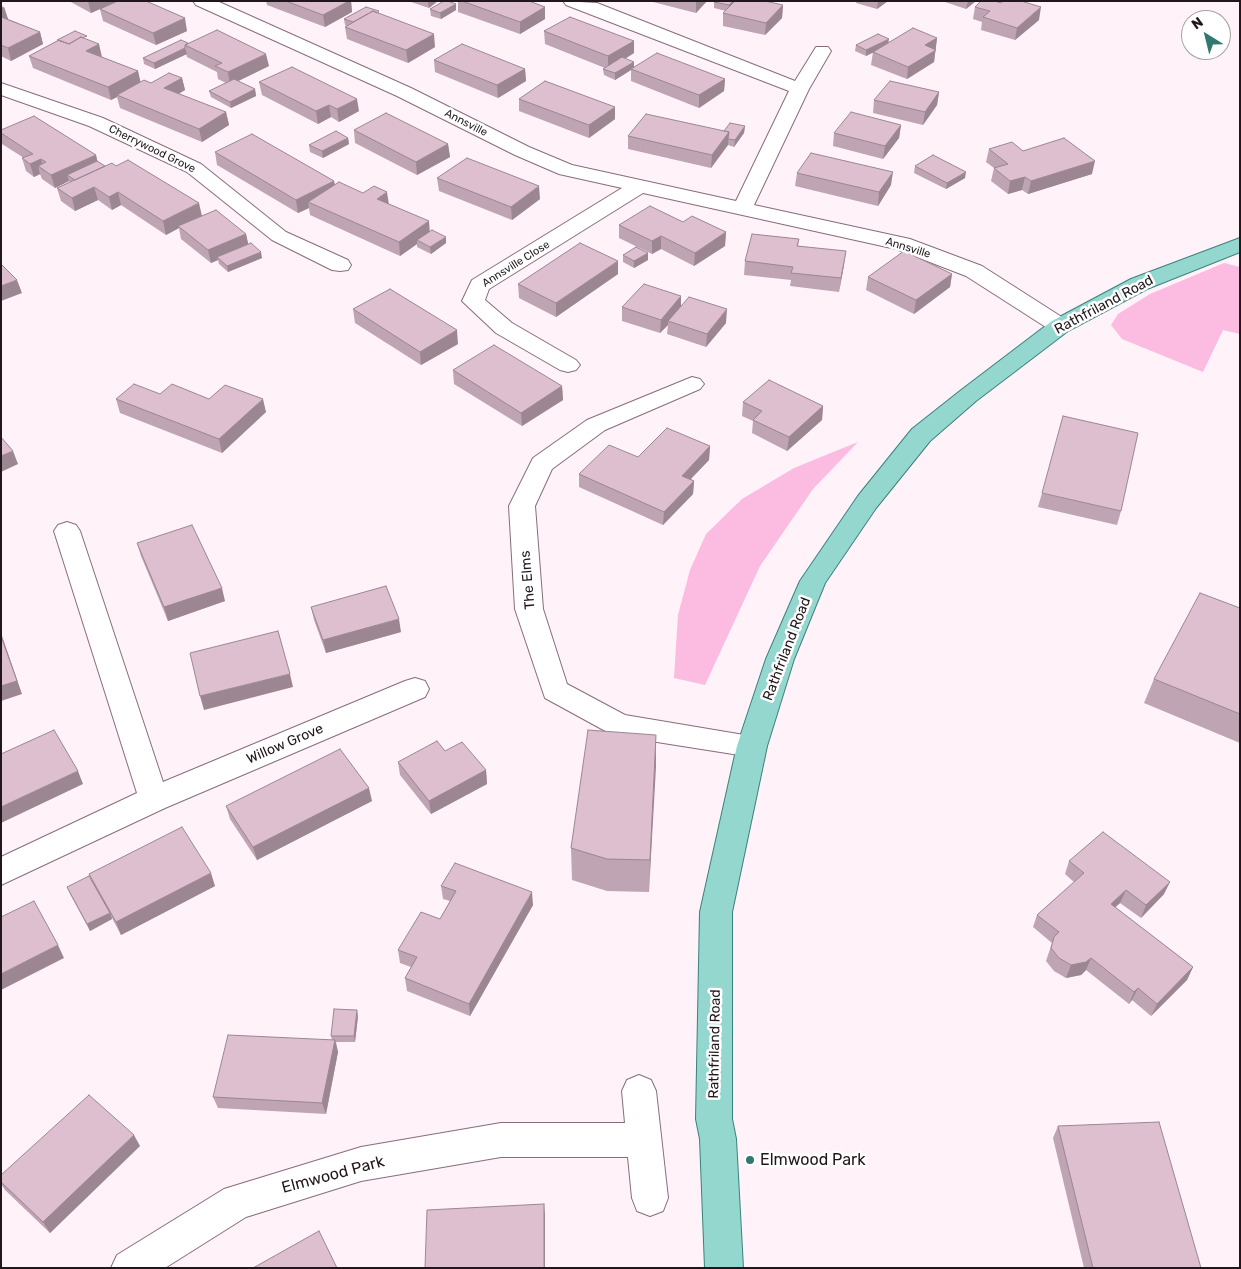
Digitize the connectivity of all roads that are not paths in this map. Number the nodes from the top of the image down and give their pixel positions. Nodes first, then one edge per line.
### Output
1 (202, 1) edge
2 (572, 1) edge
3 (822, 51) dead end
4 (1, 89) edge
5 (800, 89) junction
6 (638, 187) junction
7 (742, 209) junction
8 (1240, 244) edge
9 (340, 265) dead end
10 (1060, 326) junction
11 (568, 365) dead end
12 (692, 384) dead end
13 (67, 531) dead end
14 (415, 689) dead end
15 (752, 746) junction
16 (154, 799) junction
17 (1, 872) edge
18 (639, 1091) dead end
19 (644, 1140) junction
20 (650, 1198) dead end
21 (130, 1268) edge
22 (724, 1268) edge

1 - 6 street, Annsville
2 - 5 street
3 - 5 street
4 - 9 street, Cherrywood Grove
5 - 7 street
6 - 7 street, Annsville
6 - 11 street, Annsville Close
7 - 10 street, Annsville
8 - 10 main road, Rathfriland Road
10 - 15 main road, Rathfriland Road
12 - 15 street, The Elms
13 - 16 street
14 - 16 street, Willow Grove
15 - 22 main road, Rathfriland Road
16 - 17 street, Willow Grove
18 - 19 street
19 - 20 street
19 - 21 street, Elmwood Park

